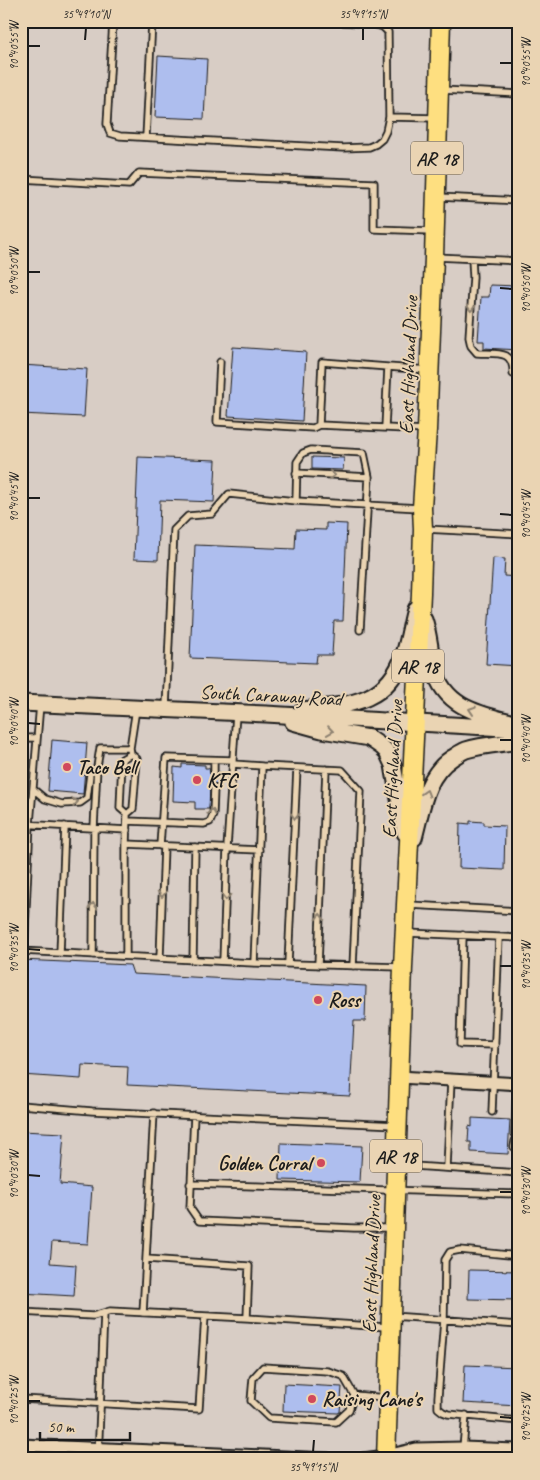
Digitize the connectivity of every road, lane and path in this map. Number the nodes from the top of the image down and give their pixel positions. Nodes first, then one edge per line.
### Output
1 (113, 21) edge
2 (152, 21) edge
3 (327, 21) edge
4 (441, 21) edge
5 (439, 90) junction
6 (519, 94) edge
7 (388, 117) junction
8 (438, 118) junction
9 (146, 137) junction
10 (21, 178) edge
11 (436, 197) junction
12 (519, 201) edge
13 (435, 231) junction
14 (434, 257) junction
15 (472, 259) junction
16 (519, 261) edge
17 (220, 362) dead end
18 (388, 367) junction
19 (429, 370) junction
20 (513, 374) dead end
21 (320, 425) junction
22 (385, 428) junction
23 (427, 430) junction
24 (296, 473) junction
25 (368, 477) junction
26 (296, 501) junction
27 (367, 505) junction
28 (422, 508) junction
29 (423, 529) junction
30 (519, 534) edge
31 (420, 601) junction
32 (360, 630) dead end
33 (21, 703) edge
34 (40, 704) junction
35 (136, 708) junction
36 (166, 710) junction
37 (236, 713) junction
38 (266, 714) junction
39 (415, 723) junction
40 (519, 724) edge
41 (519, 729) edge
42 (21, 738) edge
43 (37, 738) junction
44 (519, 741) edge
45 (130, 751) junction
46 (214, 760) junction
47 (233, 762) junction
48 (262, 766) junction
49 (97, 767) junction
50 (297, 768) junction
51 (326, 769) junction
52 (214, 772) dead end
53 (33, 788) junction
54 (214, 788) dead end
55 (127, 817) junction
56 (162, 822) junction
57 (21, 824) edge
58 (30, 824) junction
59 (65, 826) junction
60 (94, 828) junction
61 (127, 830) junction
62 (126, 844) junction
63 (162, 846) junction
64 (195, 847) junction
65 (227, 848) junction
66 (258, 850) junction
67 (409, 857) junction
68 (407, 905) junction
69 (519, 911) edge
70 (405, 933) junction
71 (463, 935) junction
72 (500, 937) junction
73 (519, 938) edge
74 (23, 951) edge
75 (60, 953) junction
76 (93, 954) junction
77 (126, 956) junction
78 (160, 958) junction
79 (193, 960) junction
80 (224, 961) junction
81 (254, 963) junction
82 (288, 964) junction
83 (318, 965) junction
84 (354, 966) junction
85 (403, 967) junction
86 (495, 1045) junction
87 (399, 1077) junction
88 (451, 1080) junction
89 (494, 1082) junction
90 (518, 1084) edge
91 (21, 1105) edge
92 (492, 1112) dead end
93 (154, 1113) junction
94 (194, 1115) junction
95 (397, 1125) junction
96 (516, 1129) edge
97 (515, 1141) dead end
98 (519, 1147) edge
99 (396, 1165) junction
100 (447, 1168) junction
101 (519, 1173) edge
102 (190, 1184) junction
103 (395, 1190) junction
104 (519, 1194) edge
105 (394, 1228) junction
106 (519, 1256) edge
107 (146, 1259) junction
108 (21, 1312) edge
109 (104, 1313) junction
110 (143, 1313) junction
111 (205, 1316) junction
112 (247, 1318) junction
113 (444, 1320) junction
114 (390, 1322) junction
115 (519, 1325) edge
116 (354, 1395) junction
117 (388, 1398) junction
118 (21, 1399) edge
119 (101, 1404) junction
120 (466, 1415) junction
121 (519, 1421) edge
122 (21, 1445) edge
123 (463, 1448) junction
124 (519, 1450) edge
125 (99, 1453) edge
126 (209, 1456) edge
127 (240, 1457) edge
128 (386, 1457) edge
129 (328, 1459) edge
130 (363, 1459) edge

1 - 9 lane
2 - 9 lane
3 - 7 lane
4 - 5 main road, East Highland Drive / AR 18
5 - 6 lane
5 - 8 main road, East Highland Drive / AR 18
7 - 8 lane
7 - 9 lane
8 - 11 main road, East Highland Drive / AR 18
10 - 13 lane
11 - 12 lane
11 - 13 main road, East Highland Drive / AR 18
13 - 14 main road, East Highland Drive / AR 18
14 - 15 lane
14 - 19 main road, East Highland Drive / AR 18
15 - 16 lane
15 -> 20 lane
17 - 21 lane
18 - 19 lane
18 - 21 lane
18 - 22 lane
19 - 23 main road, East Highland Drive / AR 18
21 - 22 lane
22 - 23 lane
23 - 28 main road, East Highland Drive / AR 18
24 -> 25 lane
24 - 25 lane
24 - 26 lane
25 - 27 lane
26 - 27 lane
26 - 36 lane
27 - 28 lane
27 - 32 lane
28 - 29 main road, East Highland Drive / AR 18
29 - 30 lane
29 - 31 main road, East Highland Drive / AR 18
31 - 38 main road
31 - 39 main road, East Highland Drive / AR 18
40 -> 31 main road
33 - 34 main road, South Caraway Road
34 - 35 main road, South Caraway Road
34 - 43 lane
35 - 36 main road, South Caraway Road
35 - 45 lane
36 - 37 main road, South Caraway Road
37 - 38 main road, South Caraway Road
37 - 47 lane
38 - 39 main road, South Caraway Road
38 -> 67 main road
39 - 41 main road, South Caraway Road
39 - 67 main road, East Highland Drive / AR 18
42 - 43 lane
43 - 53 lane
67 -> 44 main road
45 - 49 lane
45 - 55 lane
45 - 55 lane
46 - 47 lane
46 - 52 lane
46 - 56 lane
47 - 48 lane
47 - 65 lane
48 - 50 lane
48 - 66 lane
53 -> 49 lane
49 - 60 lane
50 - 51 lane
50 -> 82 lane
83 -> 51 lane
51 - 84 lane
53 - 58 lane
56 -> 54 lane
55 - 56 lane
55 - 61 lane
56 - 63 lane
57 - 58 lane
58 - 59 lane
58 - 74 lane
59 - 60 lane
59 - 75 lane
60 - 61 lane
76 -> 60 lane
61 - 62 lane
62 - 63 lane
62 - 77 lane
63 - 64 lane
63 -> 78 lane
64 - 65 lane
64 - 79 lane
65 - 66 lane
65 -> 80 lane
66 - 81 lane
67 - 68 main road, East Highland Drive / AR 18
68 - 69 lane
68 - 70 main road, East Highland Drive / AR 18
70 - 71 lane
70 - 85 main road, East Highland Drive / AR 18
71 - 72 lane
71 - 86 lane
72 - 73 lane
72 - 86 lane
74 - 75 lane
75 - 76 lane
76 - 77 lane
77 - 78 lane
78 - 79 lane
79 - 80 lane
80 - 81 lane
81 - 82 lane
82 - 83 lane
83 - 84 lane
84 - 85 lane
85 - 87 main road, East Highland Drive / AR 18
86 - 89 lane
87 - 88 street
87 - 95 main road, East Highland Drive / AR 18
88 - 89 street
88 - 100 lane
89 - 90 street
89 - 92 lane
90 - 96 lane
91 - 93 lane
93 - 94 lane
93 - 107 lane
94 - 95 lane
94 - 102 lane
95 - 99 main road, East Highland Drive / AR 18
97 - 98 lane
99 - 100 lane
99 - 103 main road, East Highland Drive / AR 18
100 - 101 lane
102 - 103 lane
102 - 105 lane
103 - 104 lane
103 - 105 main road, East Highland Drive / AR 18
105 - 114 main road, East Highland Drive / AR 18
106 - 113 lane
107 - 110 lane
107 - 112 lane
108 - 109 lane
109 - 110 lane
109 - 119 lane
110 - 111 lane
111 - 112 lane
111 - 119 lane
112 - 114 lane
113 - 114 lane
113 - 115 lane
113 - 120 lane
114 - 117 main road, East Highland Drive / AR 18
116 - 116 lane
116 - 117 lane
117 - 128 main road, East Highland Drive / AR 18
118 - 119 lane
119 - 125 lane
120 - 121 lane
120 - 123 lane
122 - 125 street
123 - 124 street
123 - 128 street
125 - 126 street
126 - 127 street
127 - 129 street
128 - 130 street

